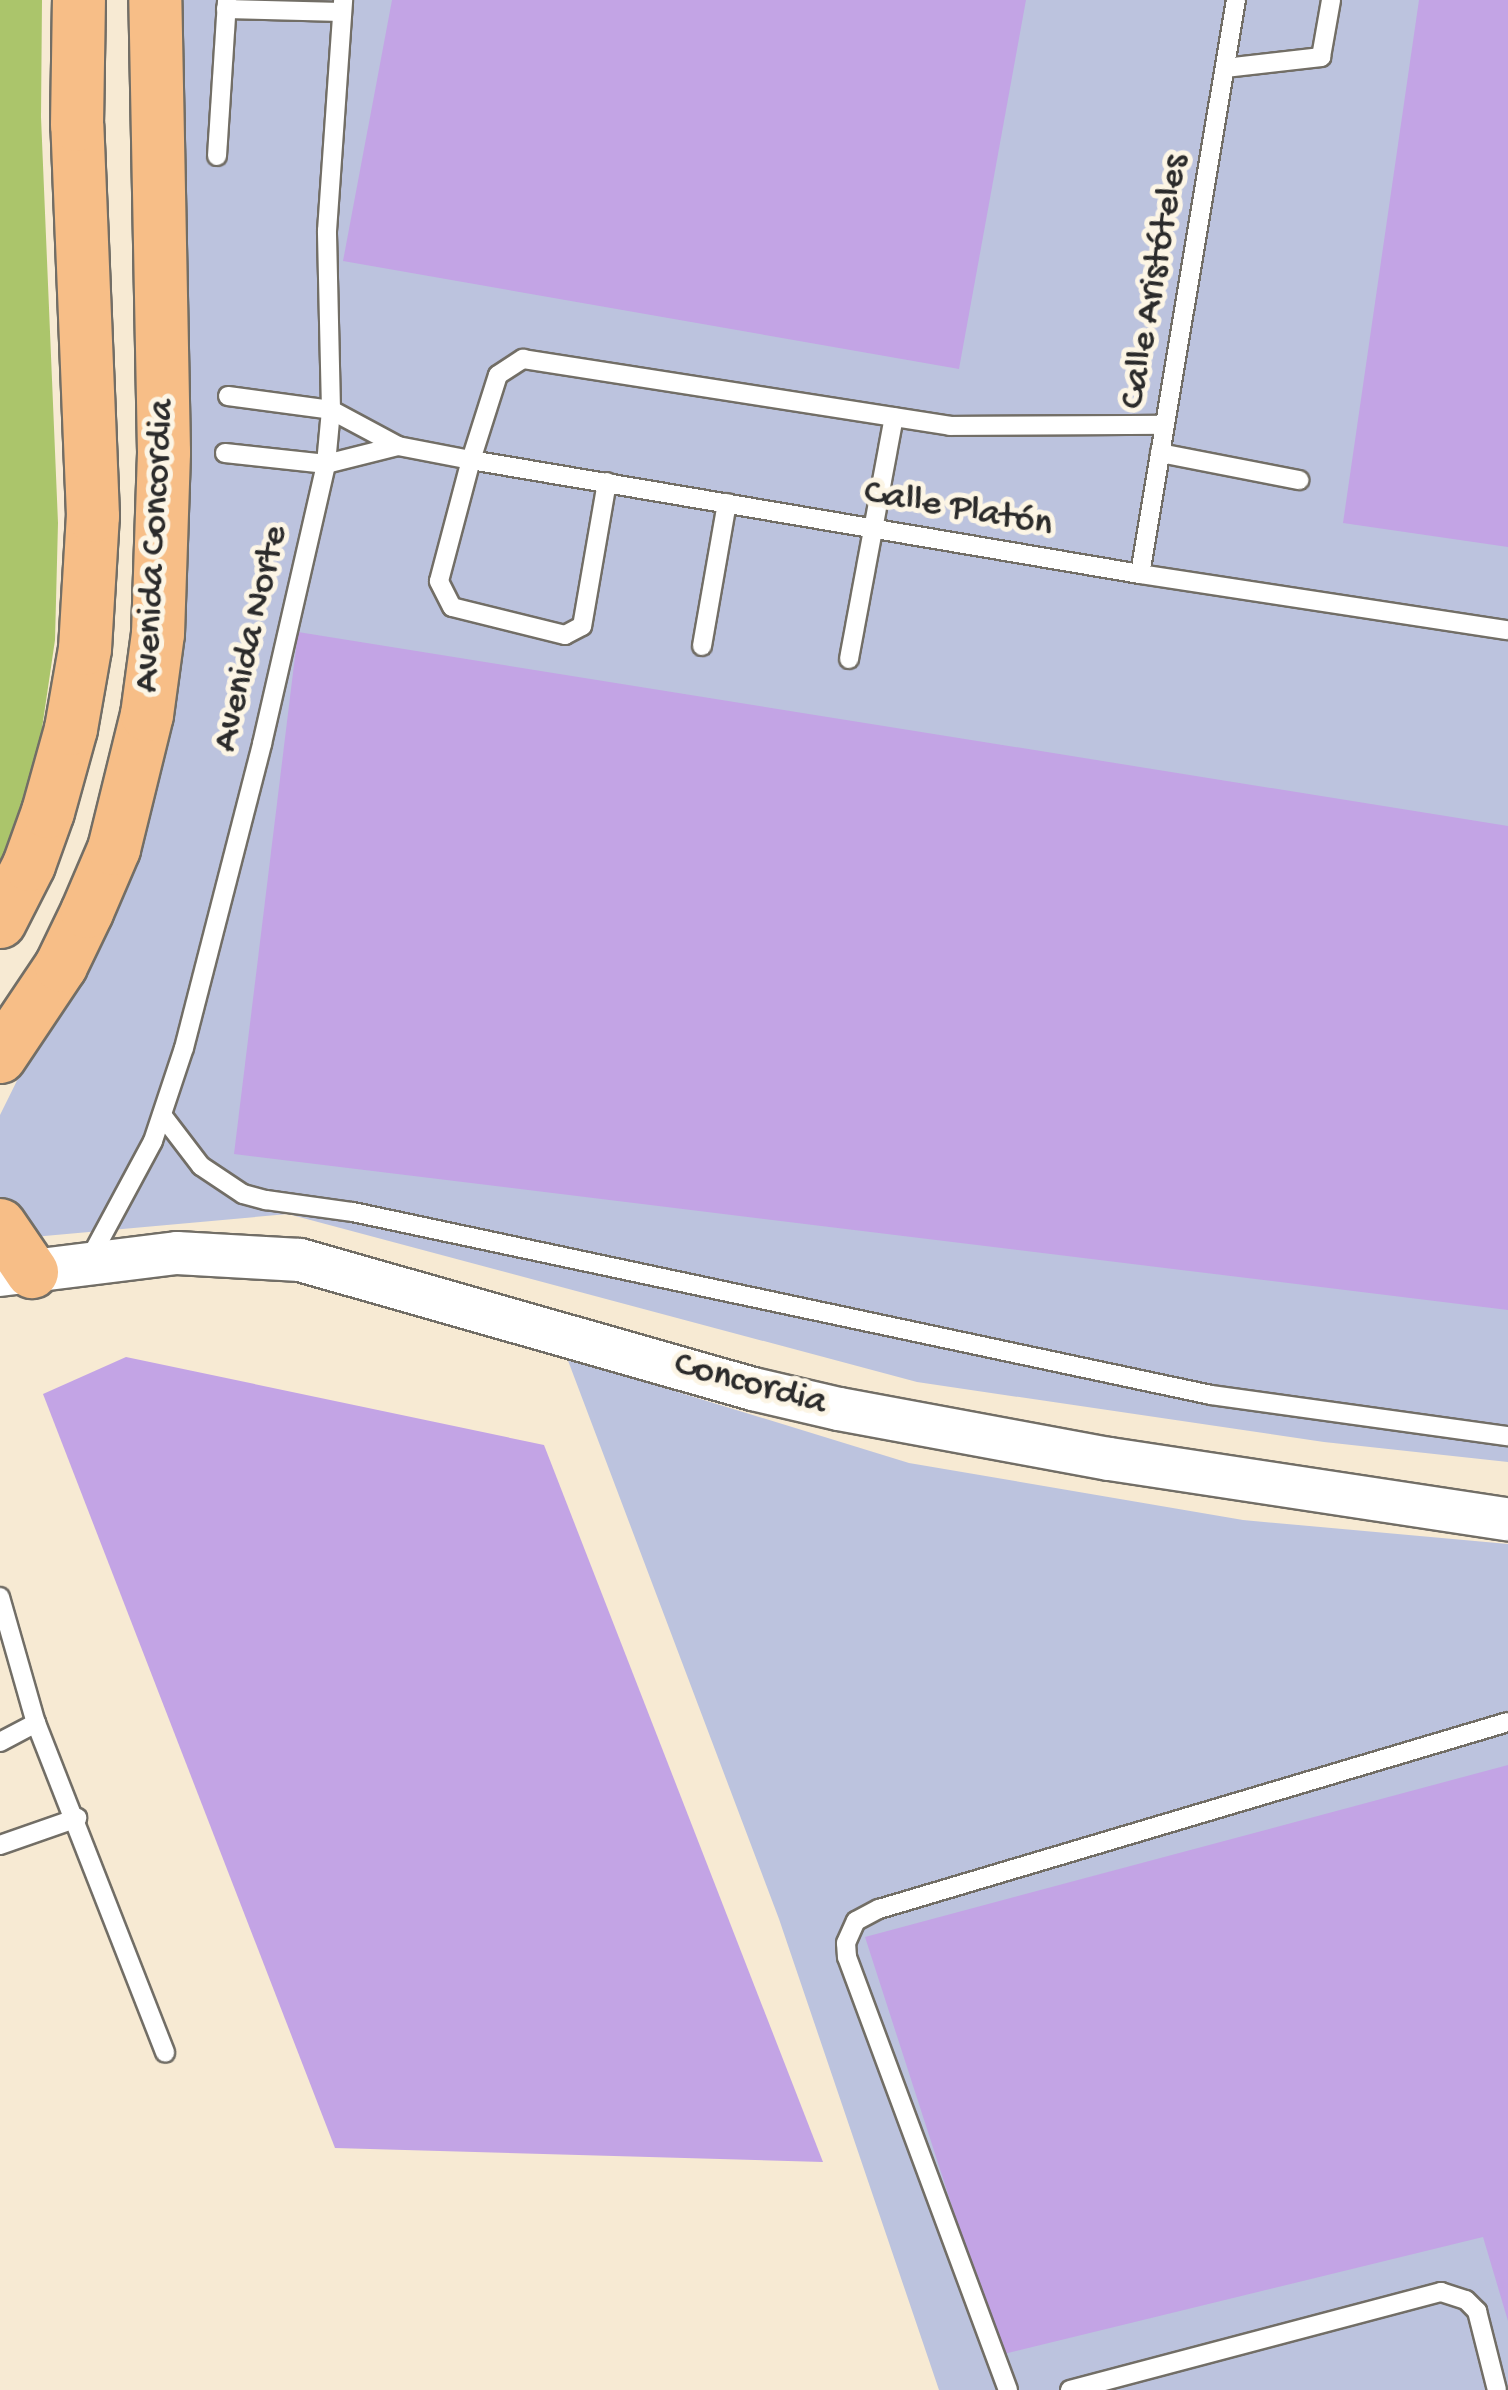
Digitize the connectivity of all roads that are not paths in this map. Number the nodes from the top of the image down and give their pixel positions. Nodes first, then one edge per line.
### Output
1 (79, 0) edge
2 (155, 0) edge
3 (1236, 0) edge
4 (1332, 0) edge
5 (226, 4) edge
6 (342, 6) edge
7 (1225, 68) junction
8 (218, 156) dead end
9 (228, 396) dead end
10 (331, 410) junction
11 (894, 417) junction
12 (1165, 425) junction
13 (398, 446) junction
14 (226, 453) dead end
15 (1160, 453) junction
16 (471, 460) junction
17 (326, 464) junction
18 (1299, 480) dead end
19 (607, 482) junction
20 (726, 503) junction
21 (872, 528) junction
22 (1140, 574) junction
23 (1508, 630) edge
24 (702, 646) dead end
25 (849, 659) dead end
26 (0, 922) edge
27 (2, 1058) edge
28 (162, 1115) junction
29 (0, 1225) edge
30 (87, 1265) junction
31 (13, 1272) edge
32 (1508, 1436) edge
33 (1508, 1518) edge
34 (0, 1597) edge
35 (1508, 1722) edge
36 (36, 1724) junction
37 (0, 1742) edge
38 (76, 1818) junction
39 (0, 1846) edge
40 (165, 2053) dead end
41 (1008, 2390) edge
42 (1070, 2390) edge
43 (1497, 2390) edge

1 - 26 main road, Avenida Concordia
2 - 27 main road, Avenida Concordia
3 - 7 lane, Calle Aristóteles
4 - 7 lane
5 - 6 lane
5 - 8 lane
6 - 10 lane, Avenida Norte
7 - 12 lane, Calle Aristóteles
9 - 10 lane, Calle Platón
10 - 13 lane, Calle Platón
10 - 17 lane, Avenida Norte
11 - 12 lane
11 - 16 lane
11 - 21 lane
12 - 15 lane, Calle Aristóteles
13 - 16 lane, Calle Platón
13 - 17 lane, Calle Platón
14 - 17 lane, Calle Platón
15 - 18 lane
15 - 22 lane, Calle Aristóteles
16 - 19 lane, Calle Platón
16 - 19 lane
17 - 28 lane, Avenida Norte
19 - 20 lane, Calle Platón
20 - 21 lane, Calle Platón
20 - 24 lane
21 - 22 lane, Calle Platón
21 - 25 lane
22 - 23 lane, Calle Platón
28 - 30 lane, Avenida Norte
28 - 32 lane
29 - 31 main road
30 - 31 street, Concordia
30 - 33 street, Concordia
34 - 36 lane
35 - 41 lane
36 - 37 lane
36 - 38 lane
38 - 39 lane
38 - 40 lane
42 - 43 lane

